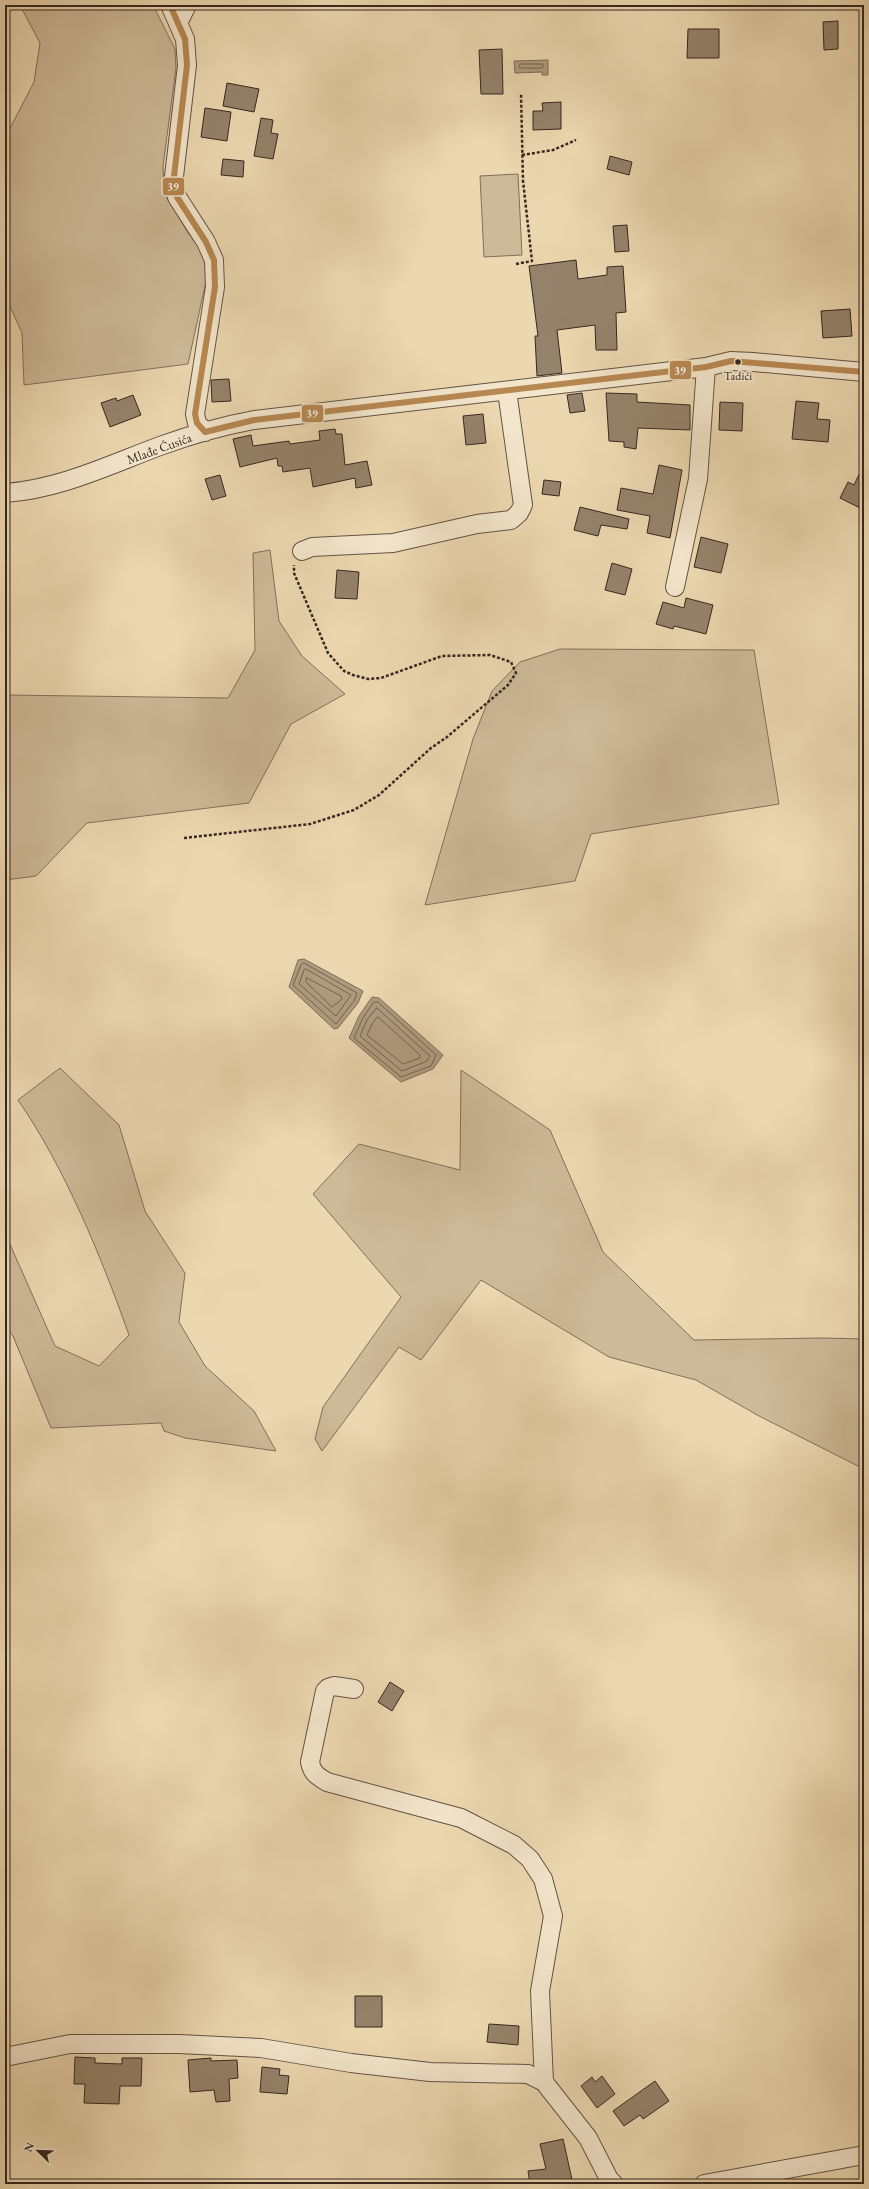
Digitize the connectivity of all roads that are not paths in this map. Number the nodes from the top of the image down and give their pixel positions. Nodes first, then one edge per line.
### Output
1 (170, 5) edge
2 (187, 5) edge
3 (178, 23) junction
4 (706, 367) junction
5 (864, 372) edge
6 (507, 391) junction
7 (205, 432) junction
8 (5, 493) edge
9 (302, 551) road end
10 (674, 587) dead end
11 (354, 1689) dead end
12 (5, 2057) edge
13 (544, 2082) junction
14 (864, 2155) edge
15 (614, 2184) edge
16 (704, 2184) edge

1 - 3 street
2 - 3 street
3 - 7 street
4 - 5 street, Mlađe Ćusića
4 - 6 street, Mlađe Ćusića
4 - 10 street
6 - 7 street, Mlađe Ćusića
6 - 9 street
7 - 8 street, Mlađe Ćusića
11 - 13 street
12 - 13 street
13 - 15 street
14 - 16 street

